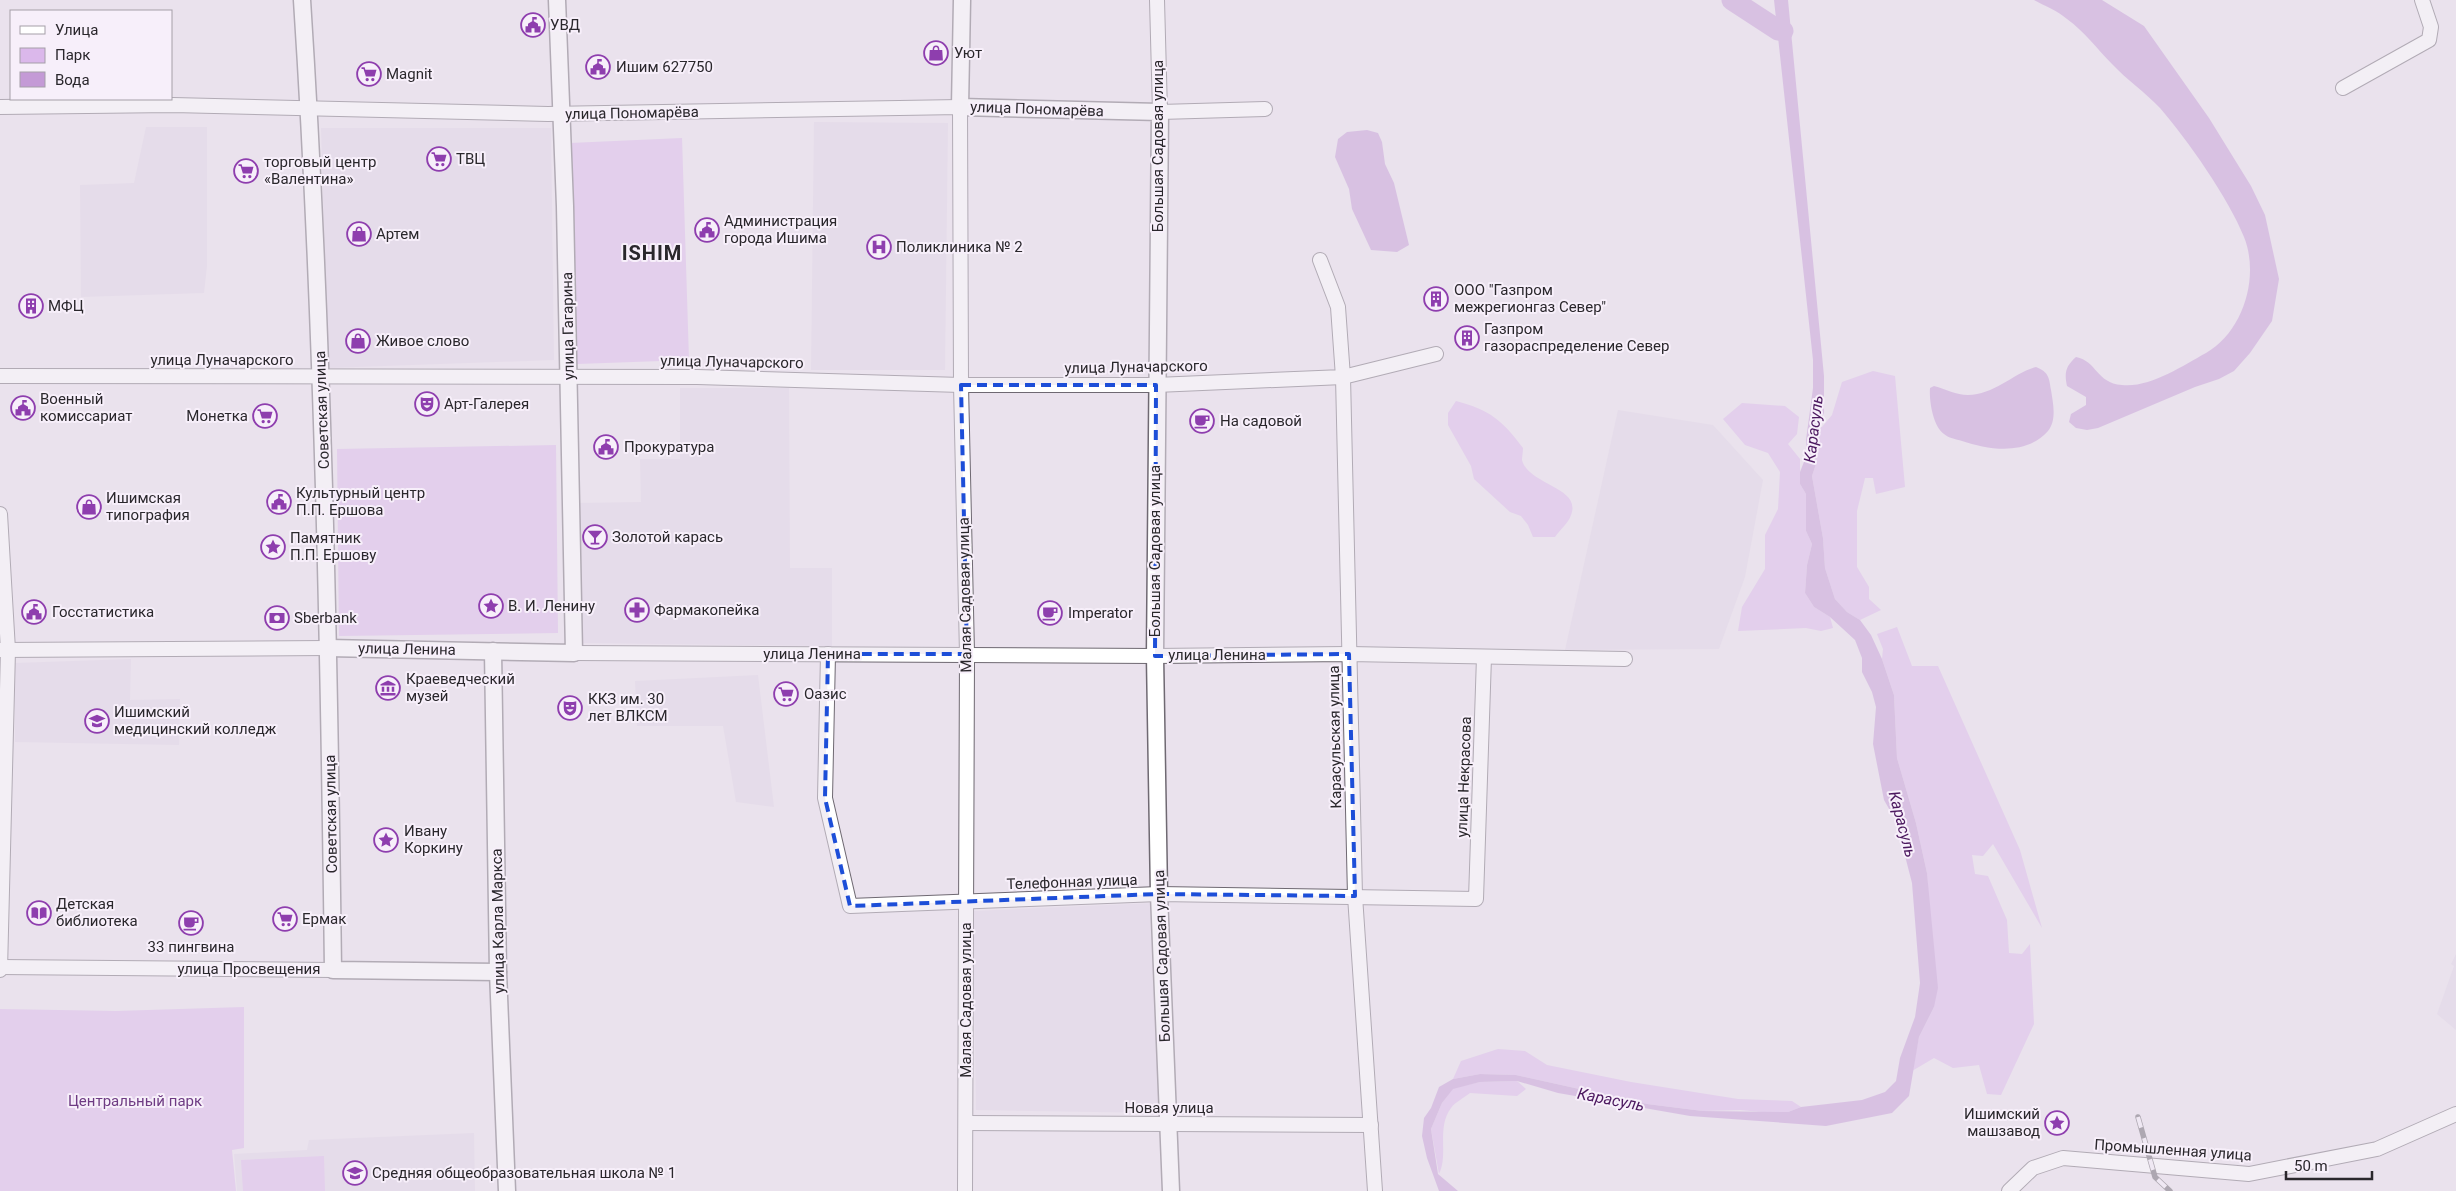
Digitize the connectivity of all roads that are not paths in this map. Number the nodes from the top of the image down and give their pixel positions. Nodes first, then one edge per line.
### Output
1 (302, 0) edge
2 (557, 0) edge
3 (962, 0) edge
4 (1157, 0) edge
5 (2422, 0) edge
6 (2343, 88) dead end
7 (0, 107) edge
8 (960, 107) junction
9 (309, 108) junction
10 (1265, 109) dead end
11 (1160, 112) junction
12 (562, 114) junction
13 (1320, 260) dead end
14 (1436, 354) dead end
15 (0, 376) edge
16 (569, 376) junction
17 (321, 377) junction
18 (1343, 377) junction
19 (961, 385) junction
20 (1156, 385) junction
21 (0, 514) edge
22 (328, 648) junction
23 (4, 650) edge
24 (493, 651) junction
25 (574, 653) junction
26 (828, 654) junction
27 (967, 654) junction
28 (1349, 654) junction
29 (1155, 656) junction
30 (1484, 657) junction
31 (1624, 659) dead end
32 (1159, 894) junction
33 (1355, 896) junction
34 (1476, 899) joint
35 (965, 903) junction
36 (1, 968) edge
37 (333, 970) junction
38 (498, 972) junction
39 (2456, 1114) edge
40 (966, 1123) junction
41 (1168, 1124) junction
42 (1371, 1125) junction
43 (507, 1191) edge
44 (965, 1191) edge
45 (1171, 1191) edge
46 (1375, 1191) edge
47 (2009, 1191) edge

1 - 9 main road, Советская улица
2 - 12 main road, улица Гагарина
3 - 8 main road, Малая Садовая улица
4 - 11 street, Большая Садовая улица
5 - 6 street
7 - 9 street, улица Пономарёва
8 - 11 main road, улица Пономарёва
8 - 12 street, улица Пономарёва
8 - 19 street, Малая Садовая улица
9 - 12 street, улица Пономарёва
9 - 17 main road, Советская улица
10 - 11 street, улица Пономарёва
11 - 20 main road, Большая Садовая улица
12 - 16 main road, улица Гагарина
13 - 18 street
14 - 18 street
15 - 17 street, улица Луначарского
16 - 17 street, улица Луначарского
16 - 19 street, улица Луначарского
16 - 25 main road, улица Гагарина
17 - 22 main road, Советская улица
18 - 20 street, улица Луначарского
18 - 28 street, Карасульская улица
19 - 20 street, улица Луначарского
19 - 27 street, Малая Садовая улица
20 - 29 main road, Большая Садовая улица
21 - 23 street
22 - 23 street, улица Ленина
22 - 24 main road, улица Ленина
22 - 37 main road, Советская улица
23 - 36 street
24 - 25 main road, улица Ленина
24 - 38 main road, улица Карла Маркса
25 - 26 street, улица Ленина
26 - 27 street, улица Ленина
26 - 35 street, Телефонная улица
27 - 29 street, улица Ленина
27 - 35 street, Малая Садовая улица
28 - 29 street, улица Ленина
28 - 30 street, улица Ленина
28 - 33 street, Карасульская улица
29 - 32 main road, Большая Садовая улица
30 - 31 street, улица Ленина
30 - 34 street, улица Некрасова
32 - 33 street, Телефонная улица
32 - 35 street, Телефонная улица
32 - 41 main road, Большая Садовая улица
33 - 34 street, Телефонная улица
33 - 42 street, Карасульская улица
35 - 40 street, Малая Садовая улица
36 - 37 street, улица Просвещения
37 - 38 main road, улица Просвещения
38 - 43 main road, улица Карла Маркса
39 - 47 street, Промышленная улица
40 - 41 street, Новая улица
40 - 44 street, Малая Садовая улица
41 - 42 street, Новая улица
41 - 45 main road, Большая Садовая улица
42 - 46 street, Карасульская улица

